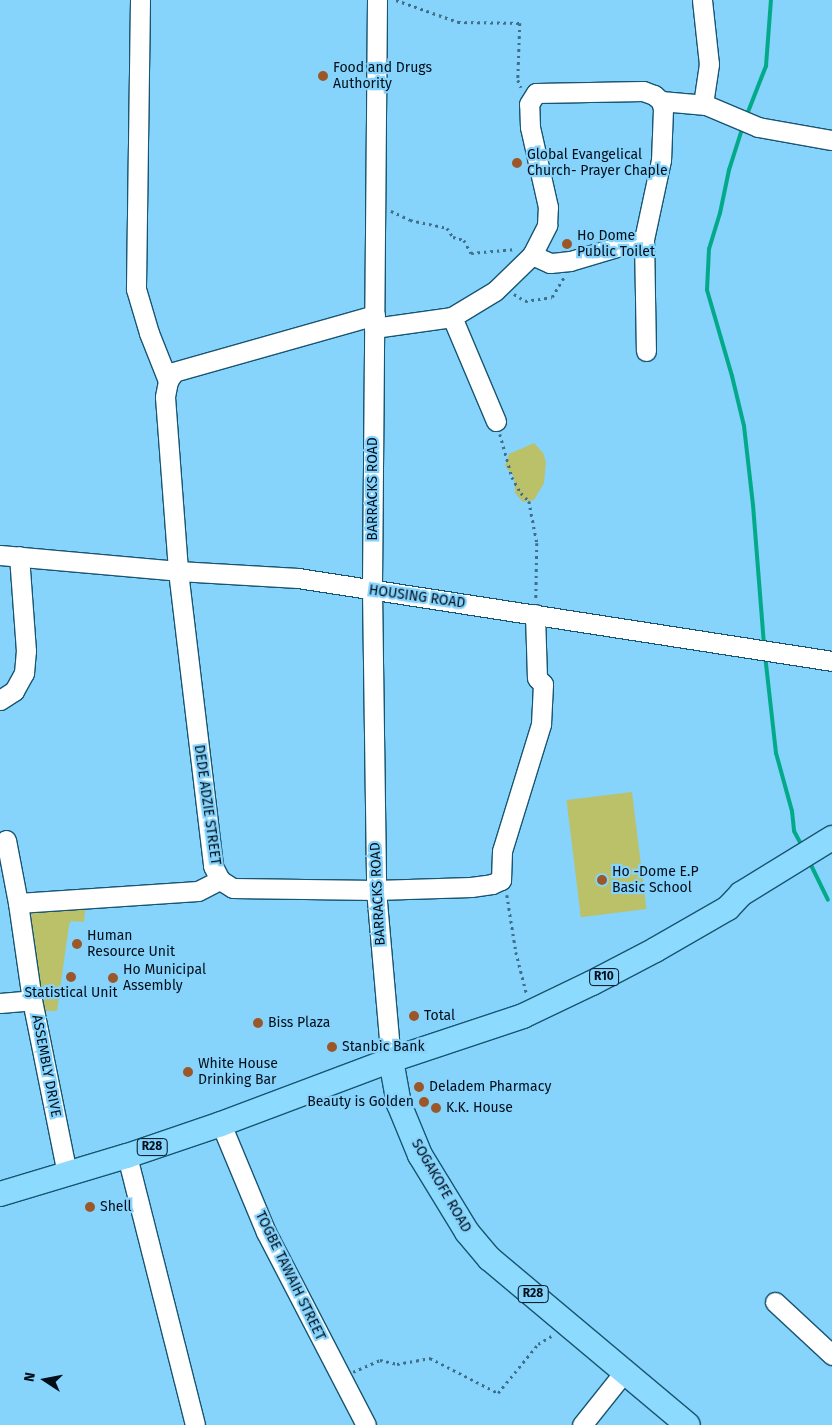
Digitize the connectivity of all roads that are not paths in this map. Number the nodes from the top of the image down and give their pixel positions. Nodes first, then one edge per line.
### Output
1 (140, 0) edge
2 (377, 0) edge
3 (702, 0) edge
4 (657, 98) junction
5 (703, 104) junction
6 (832, 140) edge
7 (644, 239) junction
8 (533, 252) junction
9 (452, 317) junction
10 (375, 322) junction
11 (646, 351) dead end
12 (168, 381) junction
13 (496, 420) road end
14 (0, 555) edge
15 (20, 556) junction
16 (178, 571) junction
17 (372, 590) junction
18 (535, 614) junction
19 (832, 660) edge
20 (0, 700) edge
21 (832, 838) edge
22 (6, 840) dead end
23 (814, 859) edge
24 (220, 880) junction
25 (376, 890) junction
26 (11, 898) edge
27 (32, 1000) junction
28 (0, 1003) edge
29 (391, 1060) junction
30 (221, 1124) junction
31 (127, 1156) junction
32 (67, 1173) junction
33 (0, 1194) edge
34 (776, 1302) dead end
35 (832, 1355) edge
36 (624, 1371) junction
37 (195, 1425) edge
38 (366, 1425) edge
39 (582, 1425) edge
40 (688, 1425) edge

1 - 12 street
2 - 10 street, BARRACKS ROAD
3 - 5 street
4 - 5 street
4 - 7 street
4 - 8 street
5 - 6 street
7 - 8 street
7 - 11 street
8 - 9 street
9 - 10 street
9 - 13 street
10 - 12 street
10 - 17 street, BARRACKS ROAD
12 - 16 street, DEDE ADZIE STREET
14 - 15 street, HOUSING ROAD
15 - 16 street, HOUSING ROAD
15 - 20 street
16 - 17 street, HOUSING ROAD
16 - 24 street, DEDE ADZIE STREET
17 - 18 street, HOUSING ROAD
17 - 25 street, BARRACKS ROAD
18 - 19 street, HOUSING ROAD
18 - 25 street, DEDE ADZIE STREET
21 - 23 main road, R10
22 - 26 street, ASSEMBLY DRIVE
23 - 29 main road, R10
24 - 25 street, DEDE ADZIE STREET
24 - 26 street
25 - 29 street, BARRACKS ROAD
26 - 27 street, ASSEMBLY DRIVE
27 - 28 street
27 - 32 street, ASSEMBLY DRIVE
29 - 30 main road, R28
29 - 36 main road, SOGAKOFE ROAD / R28
30 - 31 main road, R28
30 - 38 street, TOGBE TAWAIH STREET
31 - 32 main road, R28
31 - 37 street
32 - 33 main road, R28
34 - 35 street
36 - 39 street
36 - 40 main road, SOGAKOFE ROAD / R28

